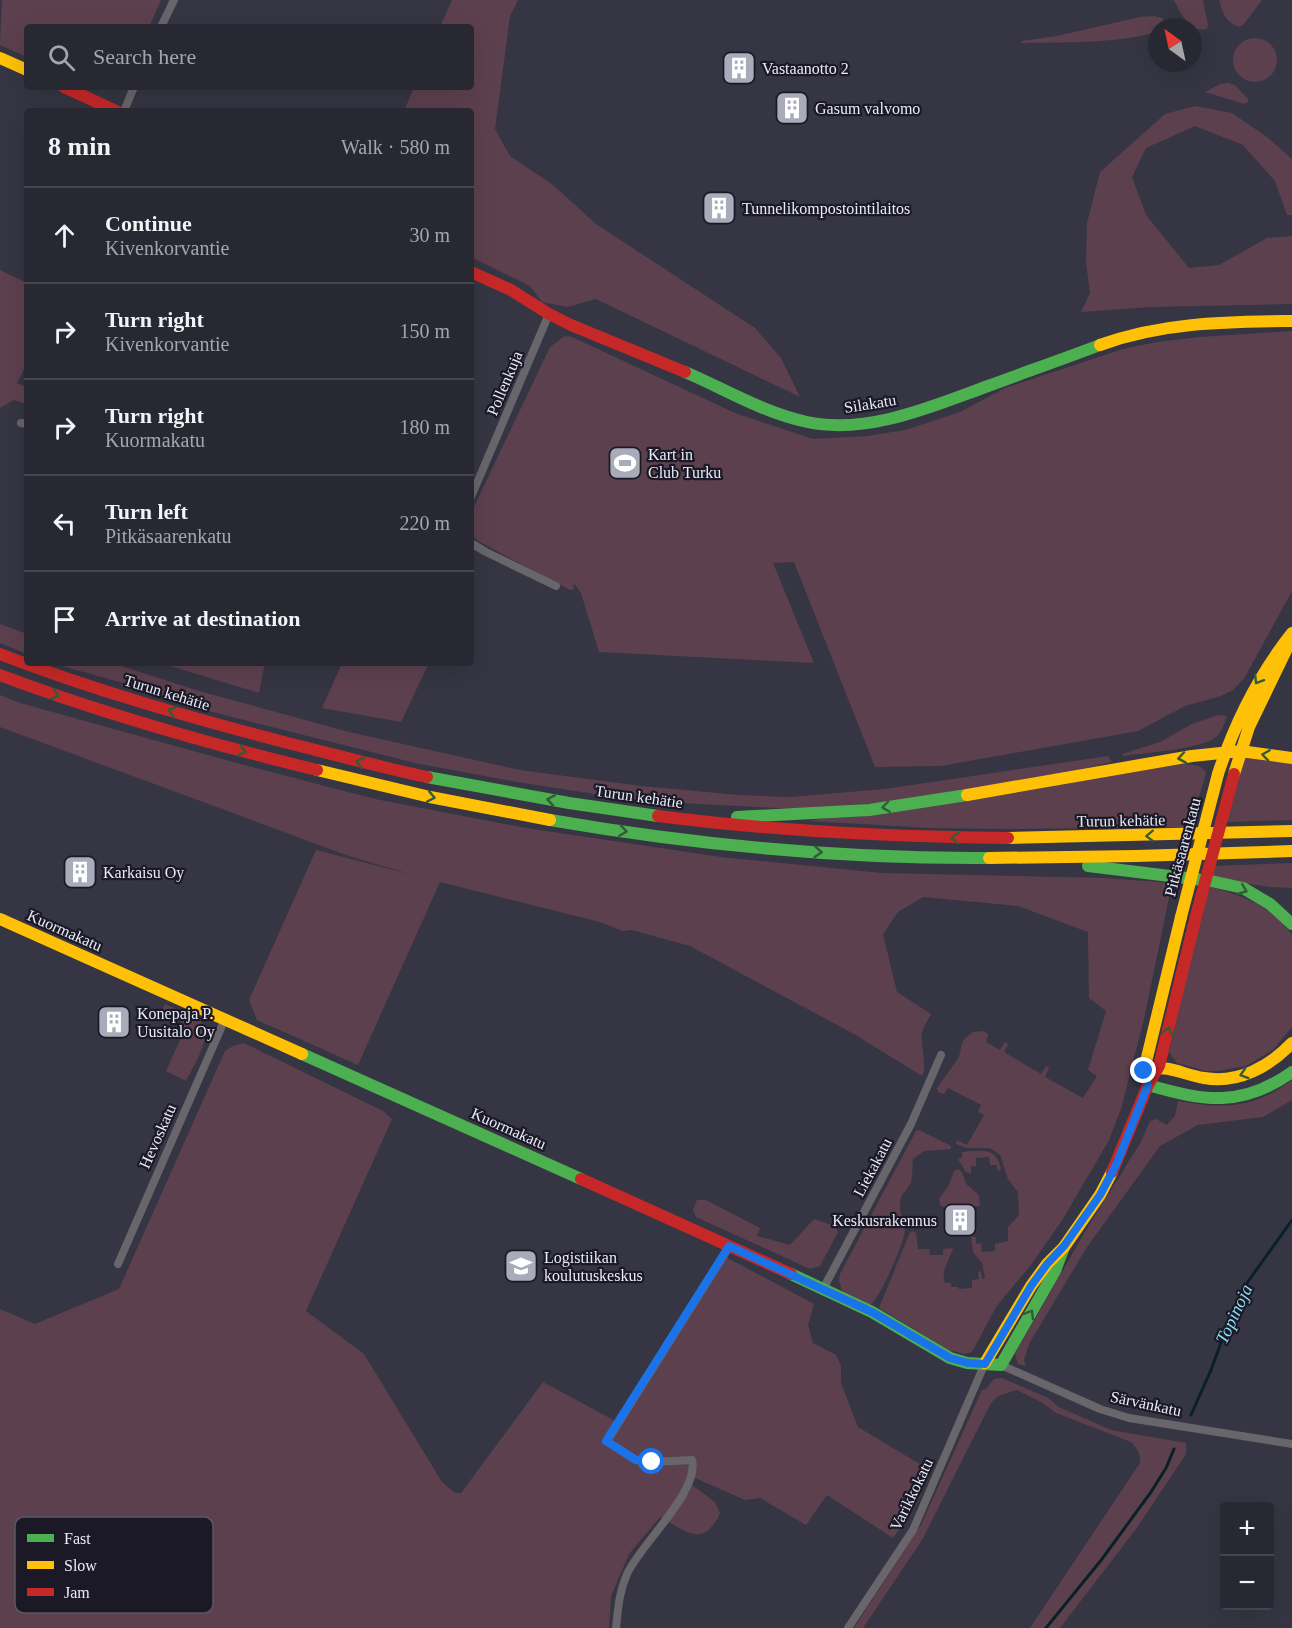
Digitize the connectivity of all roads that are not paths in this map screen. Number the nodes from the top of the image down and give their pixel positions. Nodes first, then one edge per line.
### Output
1 (174, 0) edge
2 (162, 24) edge
3 (0, 58) edge
4 (24, 69) edge
5 (70, 90) edge
6 (133, 90) edge
7 (110, 108) edge
8 (125, 108) edge
9 (474, 273) edge
10 (549, 314) junction
11 (1292, 321) edge
12 (474, 490) edge
13 (474, 545) edge
14 (556, 586) dead end
15 (1292, 633) edge
16 (1292, 639) edge
17 (0, 654) edge
18 (24, 662) edge
19 (35, 666) edge
20 (0, 675) edge
21 (1240, 751) junction
22 (1225, 752) junction
23 (1292, 759) edge
24 (692, 820) junction
25 (1292, 831) edge
26 (1292, 852) edge
27 (1041, 860) junction
28 (0, 919) edge
29 (1292, 924) edge
30 (225, 1019) junction
31 (1292, 1042) edge
32 (941, 1055) dead end
33 (1159, 1066) junction
34 (1144, 1071) junction
35 (1292, 1072) edge
36 (1148, 1085) junction
37 (729, 1246) junction
38 (1064, 1246) junction
39 (118, 1264) dead end
40 (823, 1289) junction
41 (985, 1364) junction
42 (1001, 1365) junction
43 (1292, 1444) edge
44 (616, 1628) edge
45 (848, 1628) edge

1 - 2 street
3 - 4 main road
5 - 7 main road
6 - 8 street
9 - 10 main road, Silakatu
10 - 11 main road, Silakatu
10 - 12 street, Pollenkuja
13 - 14 street
15 -> 22 main road, Pitkäsaarenkatu
16 - 21 main road, Pitkäsaarenkatu
18 -> 17 main road, Turun kehätie
24 -> 19 main road, Turun kehätie
20 -> 27 main road
21 - 22 main road
23 -> 21 main road
33 -> 21 main road, Pitkäsaarenkatu, bridge
22 -> 24 main road
22 - 34 main road, Pitkäsaarenkatu, bridge
25 -> 24 main road, Turun kehätie
26 - 27 main road
27 -> 29 main road
28 - 30 main road, Kuormakatu
30 - 37 main road, Kuormakatu
30 - 39 street, Hevoskatu
31 -> 33 main road
32 - 40 street, Liekakatu
33 - 34 main road
33 - 36 main road, Pitkäsaarenkatu
34 - 36 main road, Pitkäsaarenkatu
35 - 36 main road
36 - 38 main road, Pitkäsaarenkatu
37 - 40 main road, Kuormakatu
37 - 44 street
38 - 41 main road, Pitkäsaarenkatu
42 -> 38 main road, Pitkäsaarenkatu
40 - 41 main road, Kuormakatu
41 - 42 main road, Kuormakatu
41 - 45 street, Varikkokatu
42 - 43 street, Särvänkatu

